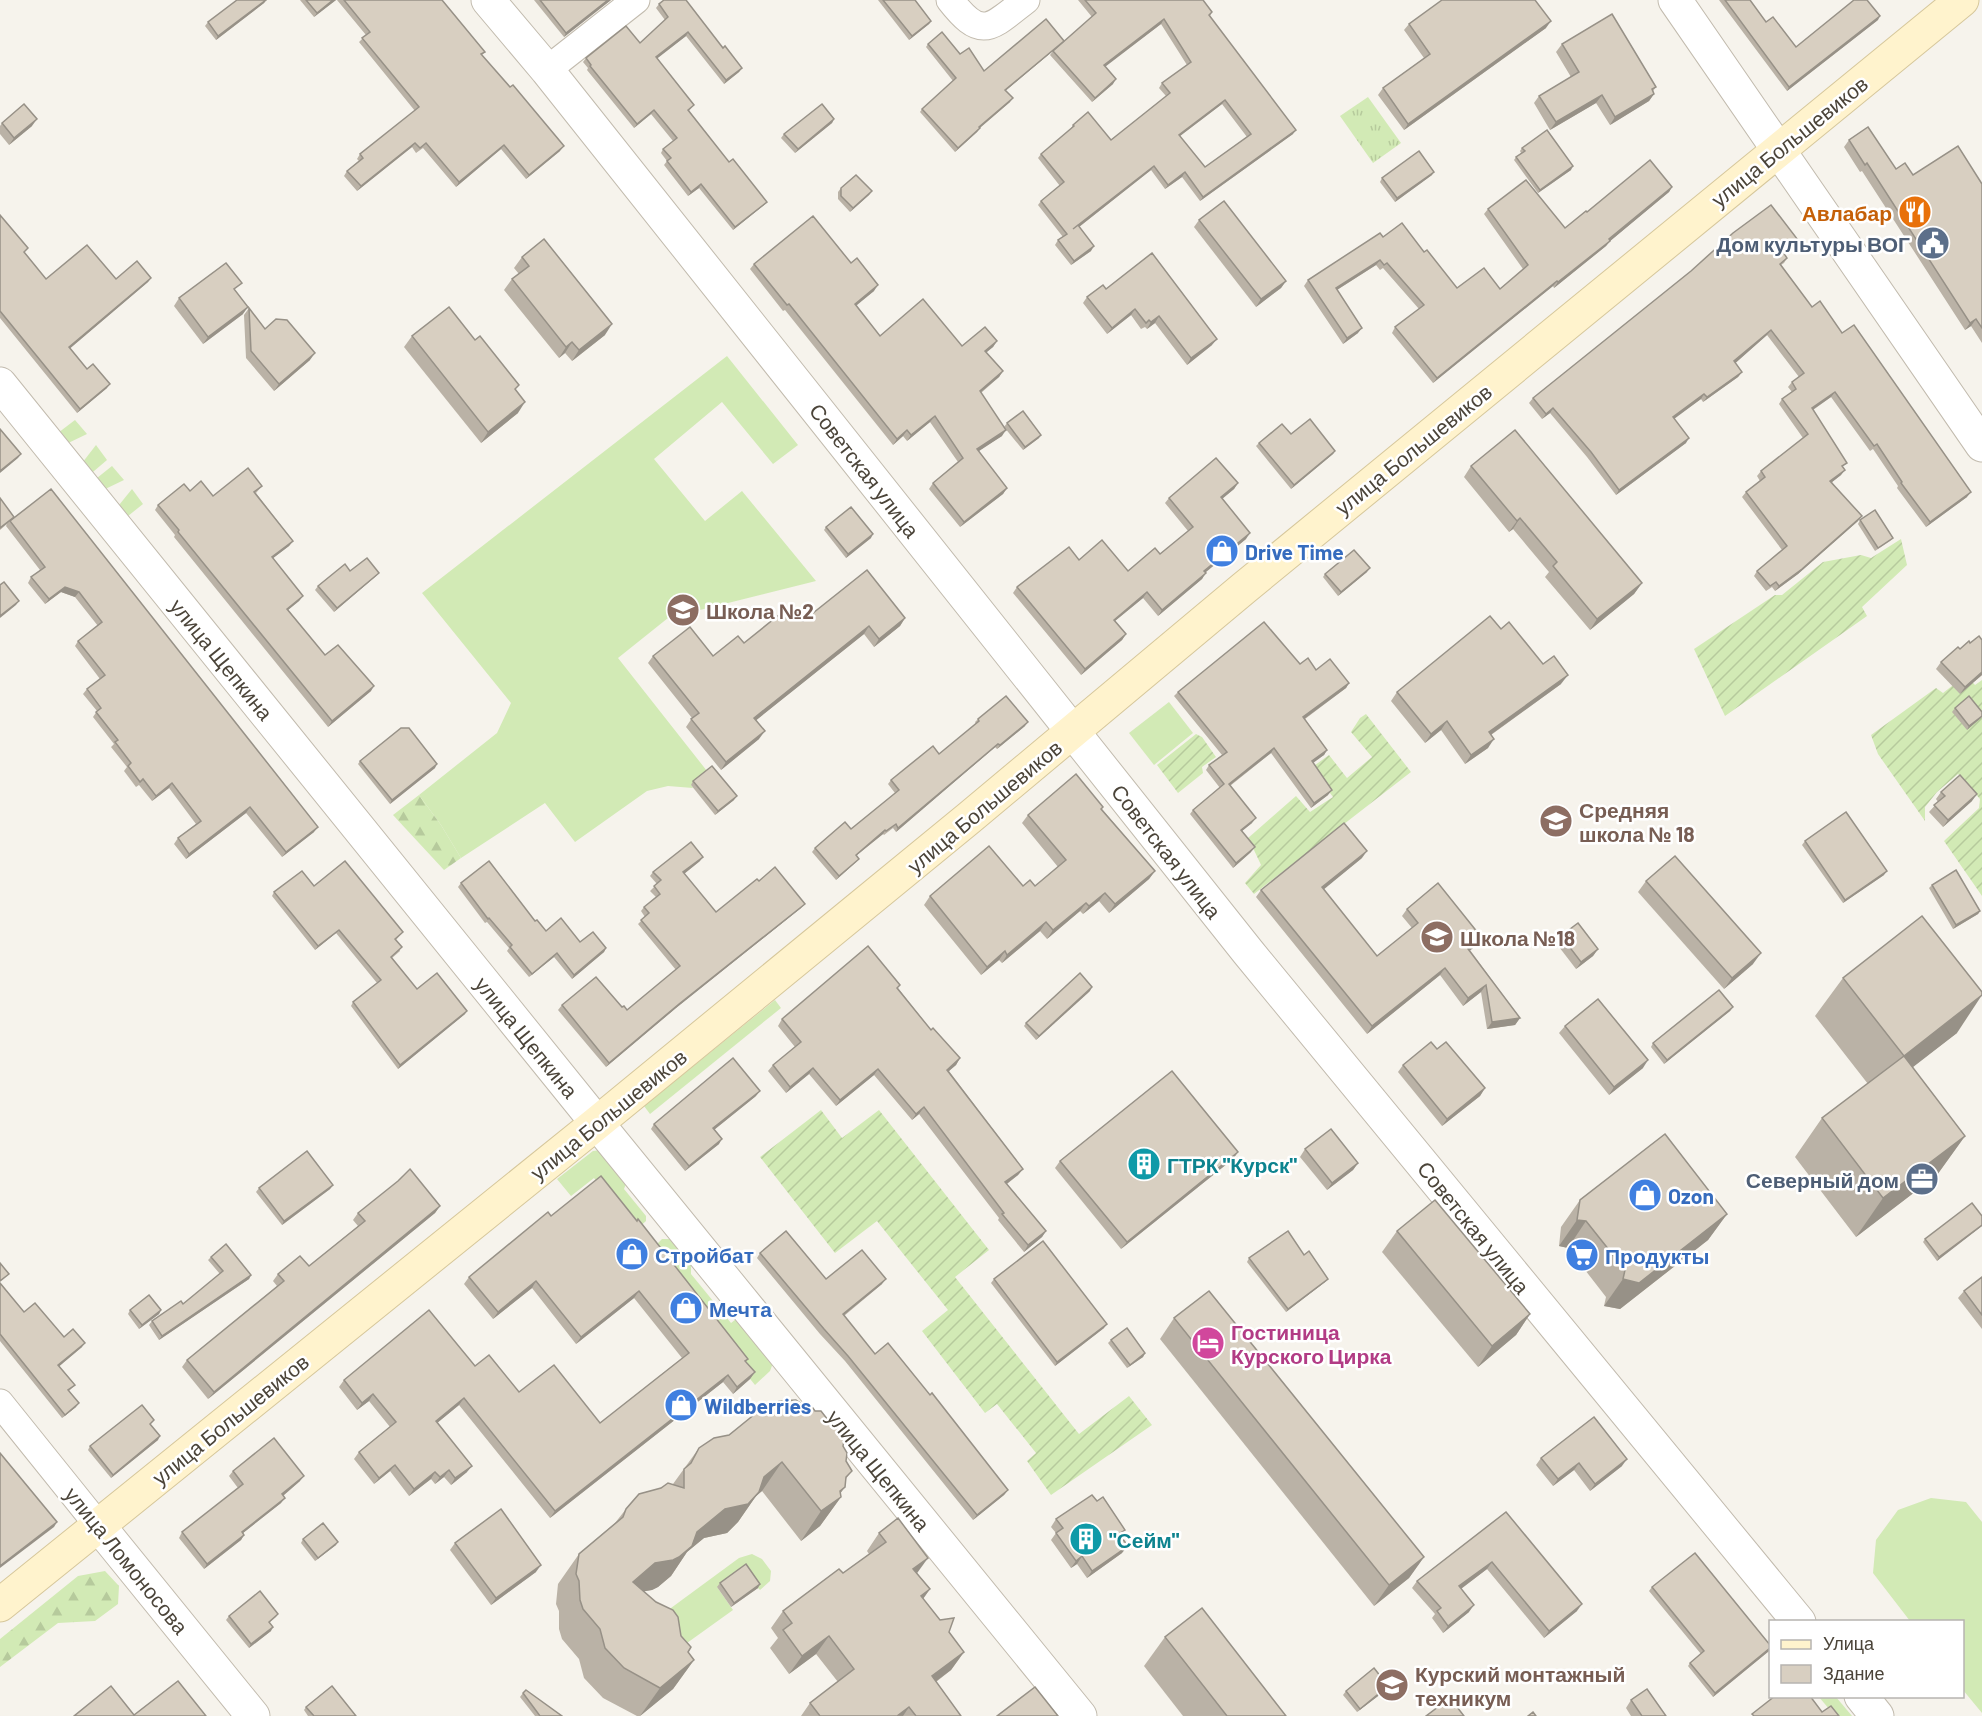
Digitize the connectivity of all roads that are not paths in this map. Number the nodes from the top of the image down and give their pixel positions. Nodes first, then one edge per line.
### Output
1 (488, 0) edge
2 (636, 0) edge
3 (950, 0) edge
4 (1026, 0) edge
5 (1675, 0) edge
6 (1962, 0) edge
7 (547, 70) junction
8 (1779, 149) junction
9 (0, 384) edge
10 (1982, 445) edge
11 (1072, 732) junction
12 (597, 1123) junction
13 (0, 1403) edge
14 (98, 1525) junction
15 (0, 1605) edge
16 (1797, 1620) edge
17 (1863, 1698) edge
18 (253, 1716) edge
19 (1080, 1716) edge
20 (1877, 1716) edge

1 - 7 street, Советская улица
2 - 7 street
3 - 4 street
5 - 8 street
6 - 8 main road, улица Большевиков
7 - 11 street, Советская улица
8 - 10 street
8 - 11 main road, улица Большевиков
9 - 12 street, улица Щепкина
11 - 12 main road, улица Большевиков
11 - 16 street, Советская улица
12 - 14 main road, улица Большевиков
12 - 19 street, улица Щепкина
13 - 14 street, улица Ломоносова
14 - 15 main road, улица Большевиков
14 - 18 street, улица Ломоносова
17 - 20 street

